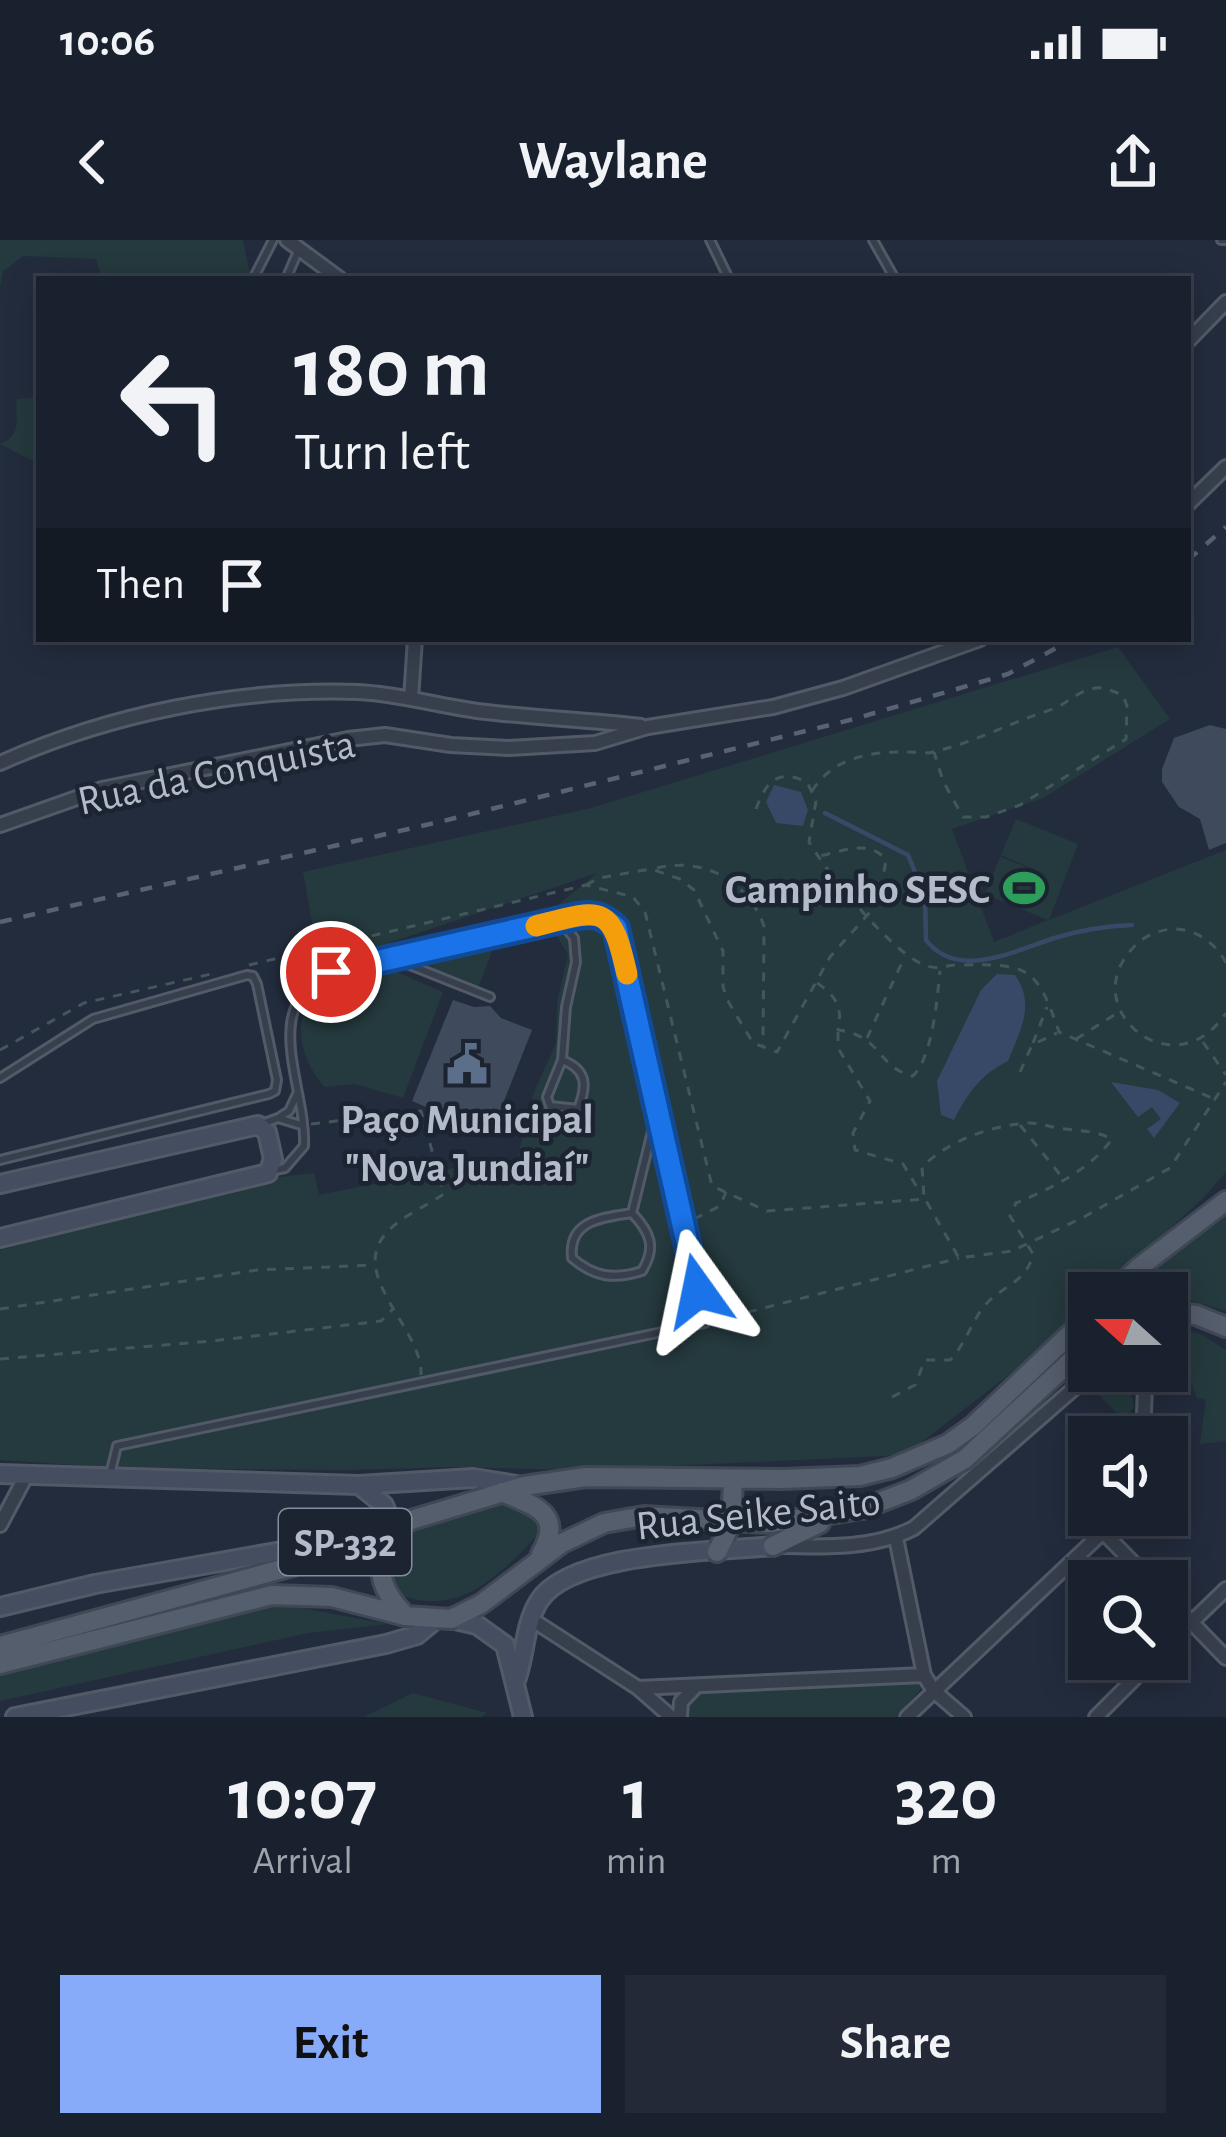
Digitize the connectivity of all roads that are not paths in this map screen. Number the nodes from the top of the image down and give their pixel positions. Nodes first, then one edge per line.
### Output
1 (273, 240) edge
2 (286, 240) edge
3 (710, 240) edge
4 (873, 240) edge
5 (299, 249) junction
6 (255, 276) edge
7 (287, 276) edge
8 (336, 276) edge
9 (728, 276) edge
10 (893, 276) edge
11 (1226, 302) edge
12 (1191, 338) edge
13 (1226, 467) edge
14 (1191, 501) edge
15 (416, 642) edge
16 (970, 642) edge
17 (411, 699) junction
18 (649, 727) junction
19 (0, 763) edge
20 (0, 825) edge
21 (559, 920) junction
22 (393, 959) junction
23 (490, 997) dead end
24 (562, 1060) junction
25 (0, 1078) edge
26 (298, 1084) junction
27 (658, 1108) junction
28 (278, 1118) junction
29 (258, 1125) junction
30 (302, 1125) junction
31 (33, 1151) junction
32 (0, 1160) edge
33 (268, 1173) junction
34 (37, 1176) junction
35 (0, 1184) edge
36 (1226, 1190) edge
37 (1226, 1201) edge
38 (632, 1213) junction
39 (1195, 1224) junction
40 (0, 1238) edge
41 (1134, 1272) edge
42 (1188, 1314) edge
43 (1226, 1327) edge
44 (1068, 1336) edge
45 (1068, 1363) edge
46 (1070, 1392) edge
47 (0, 1474) edge
48 (26, 1476) junction
49 (109, 1478) junction
50 (734, 1479) junction
51 (359, 1485) junction
52 (524, 1486) junction
53 (500, 1491) junction
54 (829, 1517) junction
55 (731, 1524) junction
56 (392, 1525) junction
57 (0, 1526) edge
58 (1098, 1536) edge
59 (1106, 1536) edge
60 (896, 1538) junction
61 (352, 1539) junction
62 (773, 1546) junction
63 (717, 1552) junction
64 (538, 1558) junction
65 (1130, 1560) edge
66 (1226, 1589) edge
67 (0, 1607) edge
68 (405, 1616) junction
69 (1188, 1618) edge
70 (443, 1619) junction
71 (1192, 1622) junction
72 (528, 1624) junction
73 (1188, 1626) edge
74 (505, 1645) junction
75 (0, 1646) edge
76 (1226, 1658) edge
77 (0, 1664) edge
78 (924, 1675) junction
79 (1133, 1680) edge
80 (515, 1683) junction
81 (698, 1686) junction
82 (638, 1688) junction
83 (934, 1691) junction
84 (15, 1717) edge
85 (523, 1717) edge
86 (670, 1717) edge
87 (680, 1717) edge
88 (907, 1717) edge
89 (964, 1717) edge
90 (1096, 1717) edge

1 - 6 lane
2 - 5 street
3 - 9 lane
4 - 10 lane
5 - 7 lane
5 - 8 street
11 - 12 street
13 - 14 street
15 - 17 street
16 - 18 street
17 - 18 street
17 - 19 street
18 - 20 street, Rua da Conquista
21 - 22 lane
21 - 24 lane
21 - 27 lane
22 - 23 lane
22 - 26 lane
24 - 24 lane
25 - 31 lane
26 - 28 lane
26 - 30 lane
27 - 38 lane
27 - 49 lane
28 - 29 lane
28 - 30 lane
29 - 33 main road
29 - 34 main road
30 - 33 lane
31 - 32 lane
31 - 34 lane
33 - 40 main road
34 - 35 main road
36 - 39 main road
37 - 39 main road
38 - 38 lane
39 - 41 main road
42 - 43 main road
44 - 50 main road, SP-332
45 - 54 main road, SP-332
46 - 60 street, Rua Seike Saito
47 - 48 main road
48 - 49 main road
48 - 57 street
49 - 51 main road
50 - 52 main road, SP-332
50 - 55 main road
51 - 52 main road
51 - 56 main road
52 - 53 main road, SP-332
53 - 56 main road, SP-332
53 - 64 main road
54 - 55 main road, SP-332
54 - 62 main road
55 - 63 main road
55 - 64 main road, SP-332
56 - 61 main road, SP-332
56 - 68 main road
58 - 83 street
59 - 65 street
60 - 62 street, Rua Seike Saito
60 - 78 street
61 - 67 main road
61 - 75 main road, SP-332
62 - 63 main road, Rua Seike Saito
63 - 72 main road, Rua Seike Saito
64 - 70 main road, SP-332
66 - 71 street
68 - 70 main road, SP-332
68 - 77 main road, SP-332
69 - 71 street
70 - 74 main road
70 - 84 main road
71 - 73 street
71 - 76 street
72 - 74 street
72 - 80 main road
72 - 82 street
74 - 80 main road
78 - 81 street
78 - 83 street
79 - 90 street
80 - 85 main road
81 - 82 street
81 - 87 street
82 - 86 street
83 - 88 street
83 - 89 street

